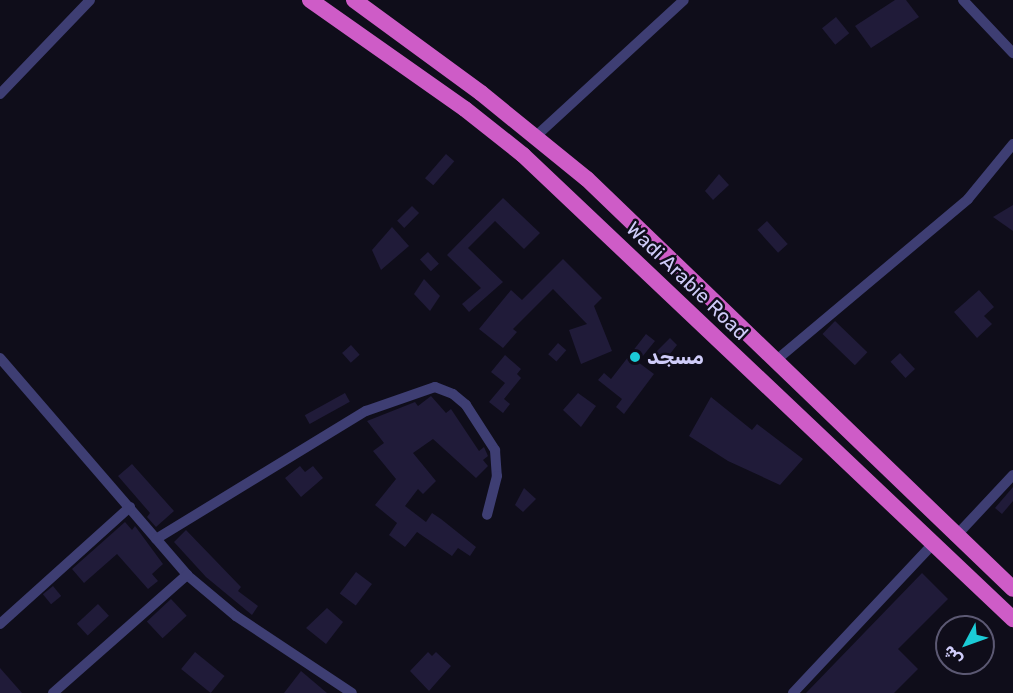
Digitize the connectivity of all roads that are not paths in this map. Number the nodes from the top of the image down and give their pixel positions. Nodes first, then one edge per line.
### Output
1 (90, 0) edge
2 (310, 0) edge
3 (354, 0) edge
4 (684, 0) edge
5 (963, 0) edge
6 (1013, 53) edge
7 (0, 94) edge
8 (535, 137) junction
9 (1013, 144) edge
10 (0, 358) edge
11 (774, 362) junction
12 (1013, 476) edge
13 (130, 507) junction
14 (487, 515) dead end
15 (955, 537) junction
16 (156, 539) junction
17 (933, 544) junction
18 (187, 575) junction
19 (1013, 589) edge
20 (1013, 619) edge
21 (0, 624) edge
22 (53, 693) edge
23 (352, 693) edge
24 (793, 693) edge

1 - 7 street
2 - 17 highway, Wadi Arabie Road
3 - 8 highway, Wadi Arabie Road
4 - 8 street
5 - 6 street
8 - 11 highway, Wadi Arabie Road
9 - 11 street
10 - 13 street
11 - 15 highway, Wadi Arabie Road
12 - 15 street
13 - 16 street
13 - 21 street
14 - 16 street
15 - 19 highway, Wadi Arabie Road
16 - 18 street
17 - 20 highway, Wadi Arabie Road
17 - 24 street
18 - 22 street
18 - 23 street

